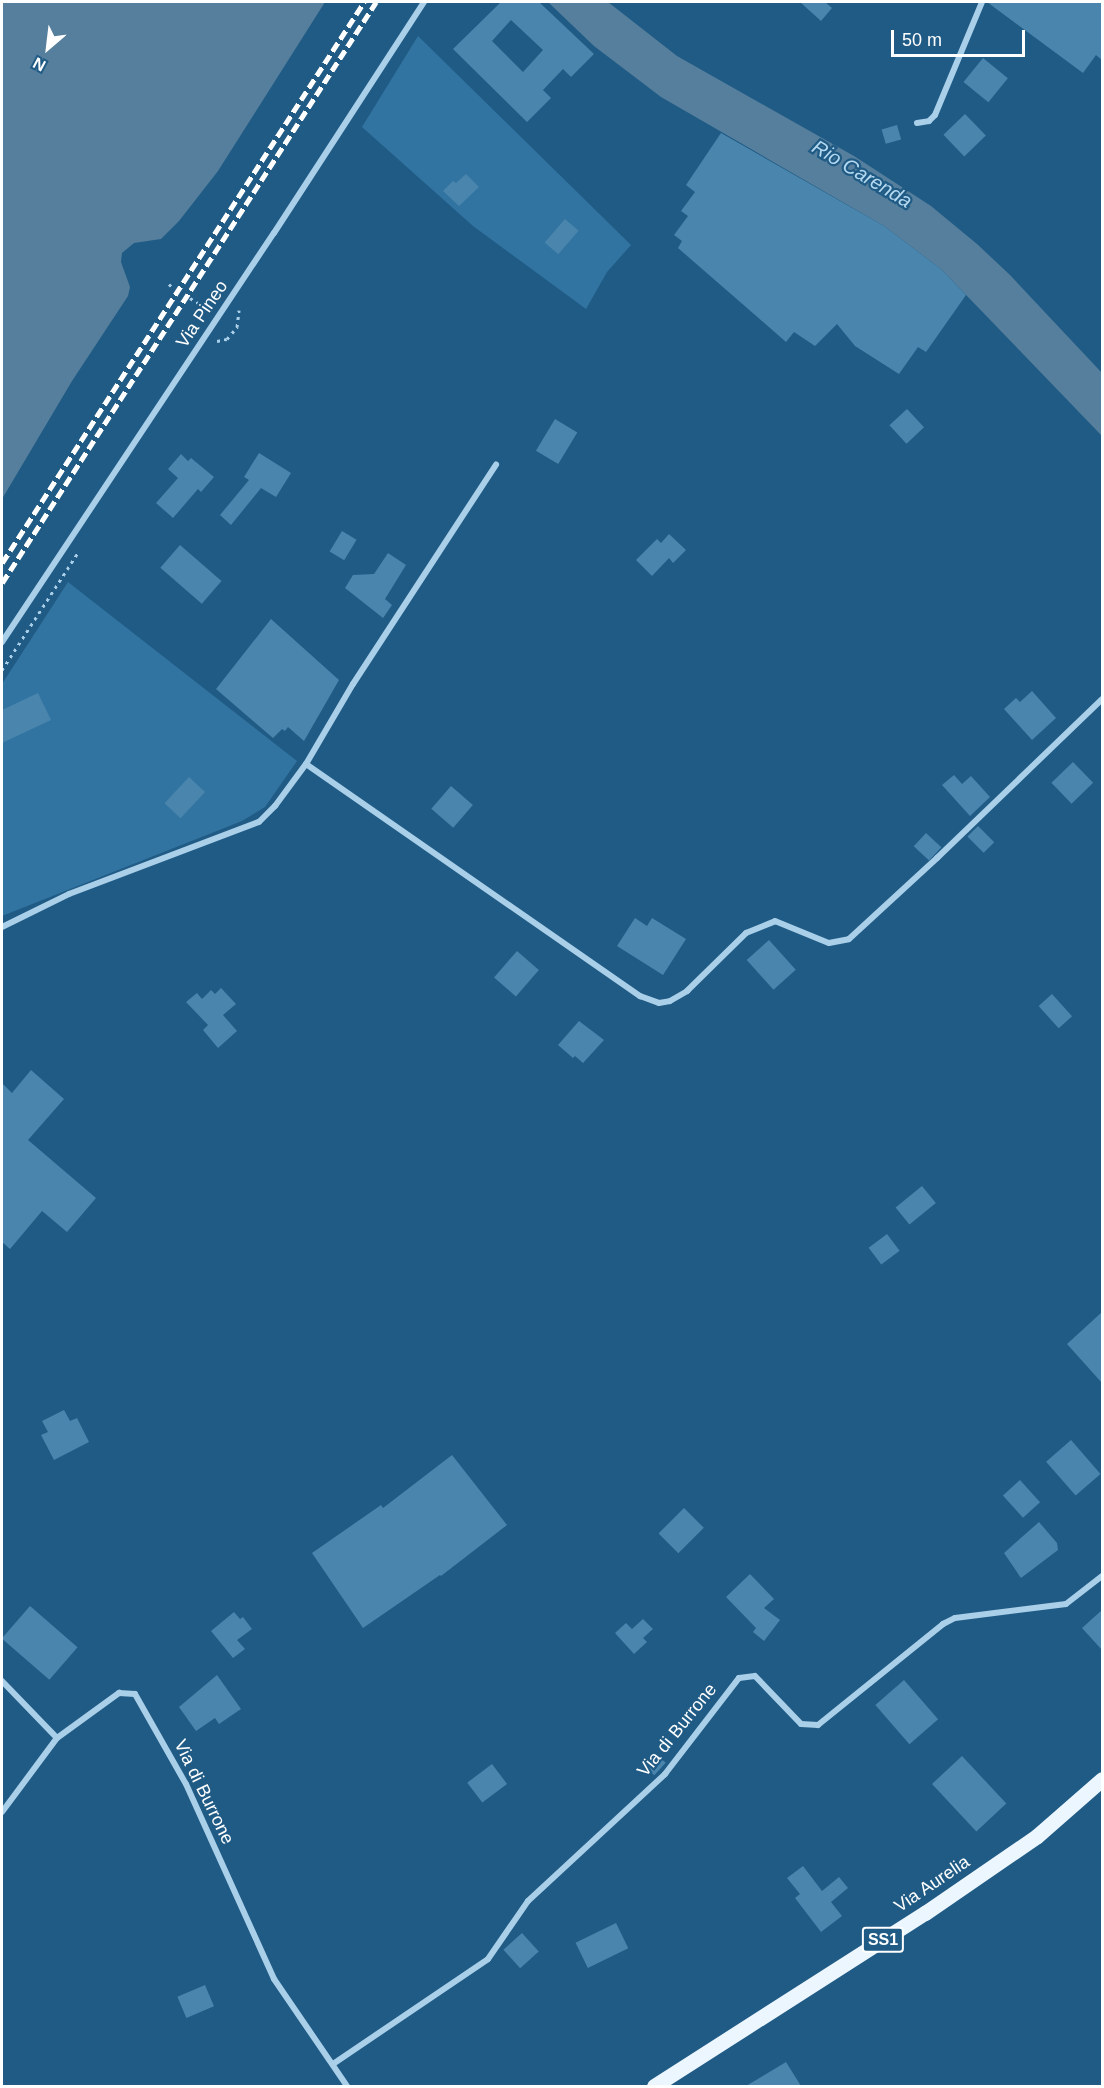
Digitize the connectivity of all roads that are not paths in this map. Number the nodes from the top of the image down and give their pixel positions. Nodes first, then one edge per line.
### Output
1 (424, 2) edge
2 (982, 2) edge
3 (917, 123) dead end
4 (496, 465) dead end
5 (2, 642) edge
6 (1102, 699) edge
7 (306, 764) junction
8 (2, 927) edge
9 (1102, 1576) edge
10 (2, 1681) edge
11 (57, 1738) junction
12 (1102, 1779) edge
13 (2, 1812) edge
14 (333, 2064) junction
15 (347, 2086) edge
16 (654, 2086) edge

1 - 5 street, Via Pineo
2 - 3 street
4 - 7 street
6 - 7 street
7 - 8 street
9 - 14 street, Via di Burrone
10 - 11 street
11 - 13 street, Via di Burrone
11 - 14 street, Via di Burrone
12 - 16 main road, Via Aurelia / SS1
14 - 15 street, Via di Burrone

